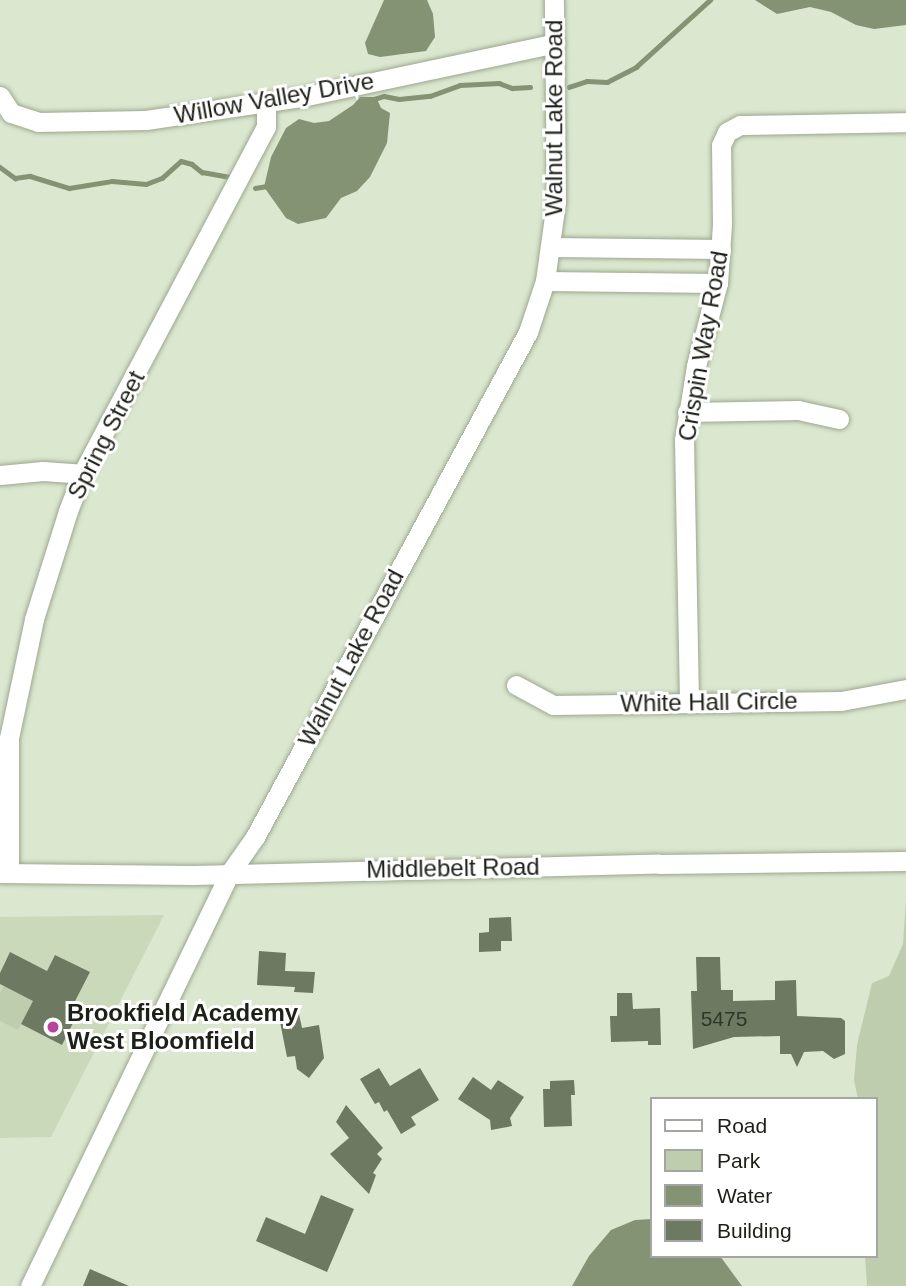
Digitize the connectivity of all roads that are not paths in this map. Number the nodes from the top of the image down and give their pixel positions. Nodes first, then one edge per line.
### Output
1 (554, 0) edge
2 (555, 43) junction
3 (0, 96) edge
4 (266, 103) junction
5 (906, 122) edge
6 (552, 247) junction
7 (721, 249) junction
8 (545, 281) junction
9 (718, 283) junction
10 (687, 412) junction
11 (839, 419) dead end
12 (82, 474) junction
13 (0, 475) edge
14 (516, 685) dead end
15 (906, 690) edge
16 (689, 701) junction
17 (906, 862) edge
18 (5, 873) edge
19 (229, 874) junction
20 (30, 1286) edge

1 - 2 street, Walnut Lake Road
2 - 4 street, Willow Valley Drive
2 - 6 street, Walnut Lake Road
3 - 4 street, Willow Valley Drive
4 - 12 street, Spring Street
5 - 7 street, Crispin Way Road
6 - 7 street
6 - 8 street, Walnut Lake Road
7 - 9 street, Crispin Way Road
8 - 9 street
8 - 19 street, Walnut Lake Road
9 - 10 street, Crispin Way Road
10 - 11 street
10 - 16 street, Crispin Way Road
12 - 13 street
12 - 18 street, Spring Street
14 - 16 street, White Hall Circle
15 - 16 street, White Hall Circle
17 - 19 street, Middlebelt Road
18 - 19 street, Middlebelt Road
19 - 20 street, Walnut Lake Road

